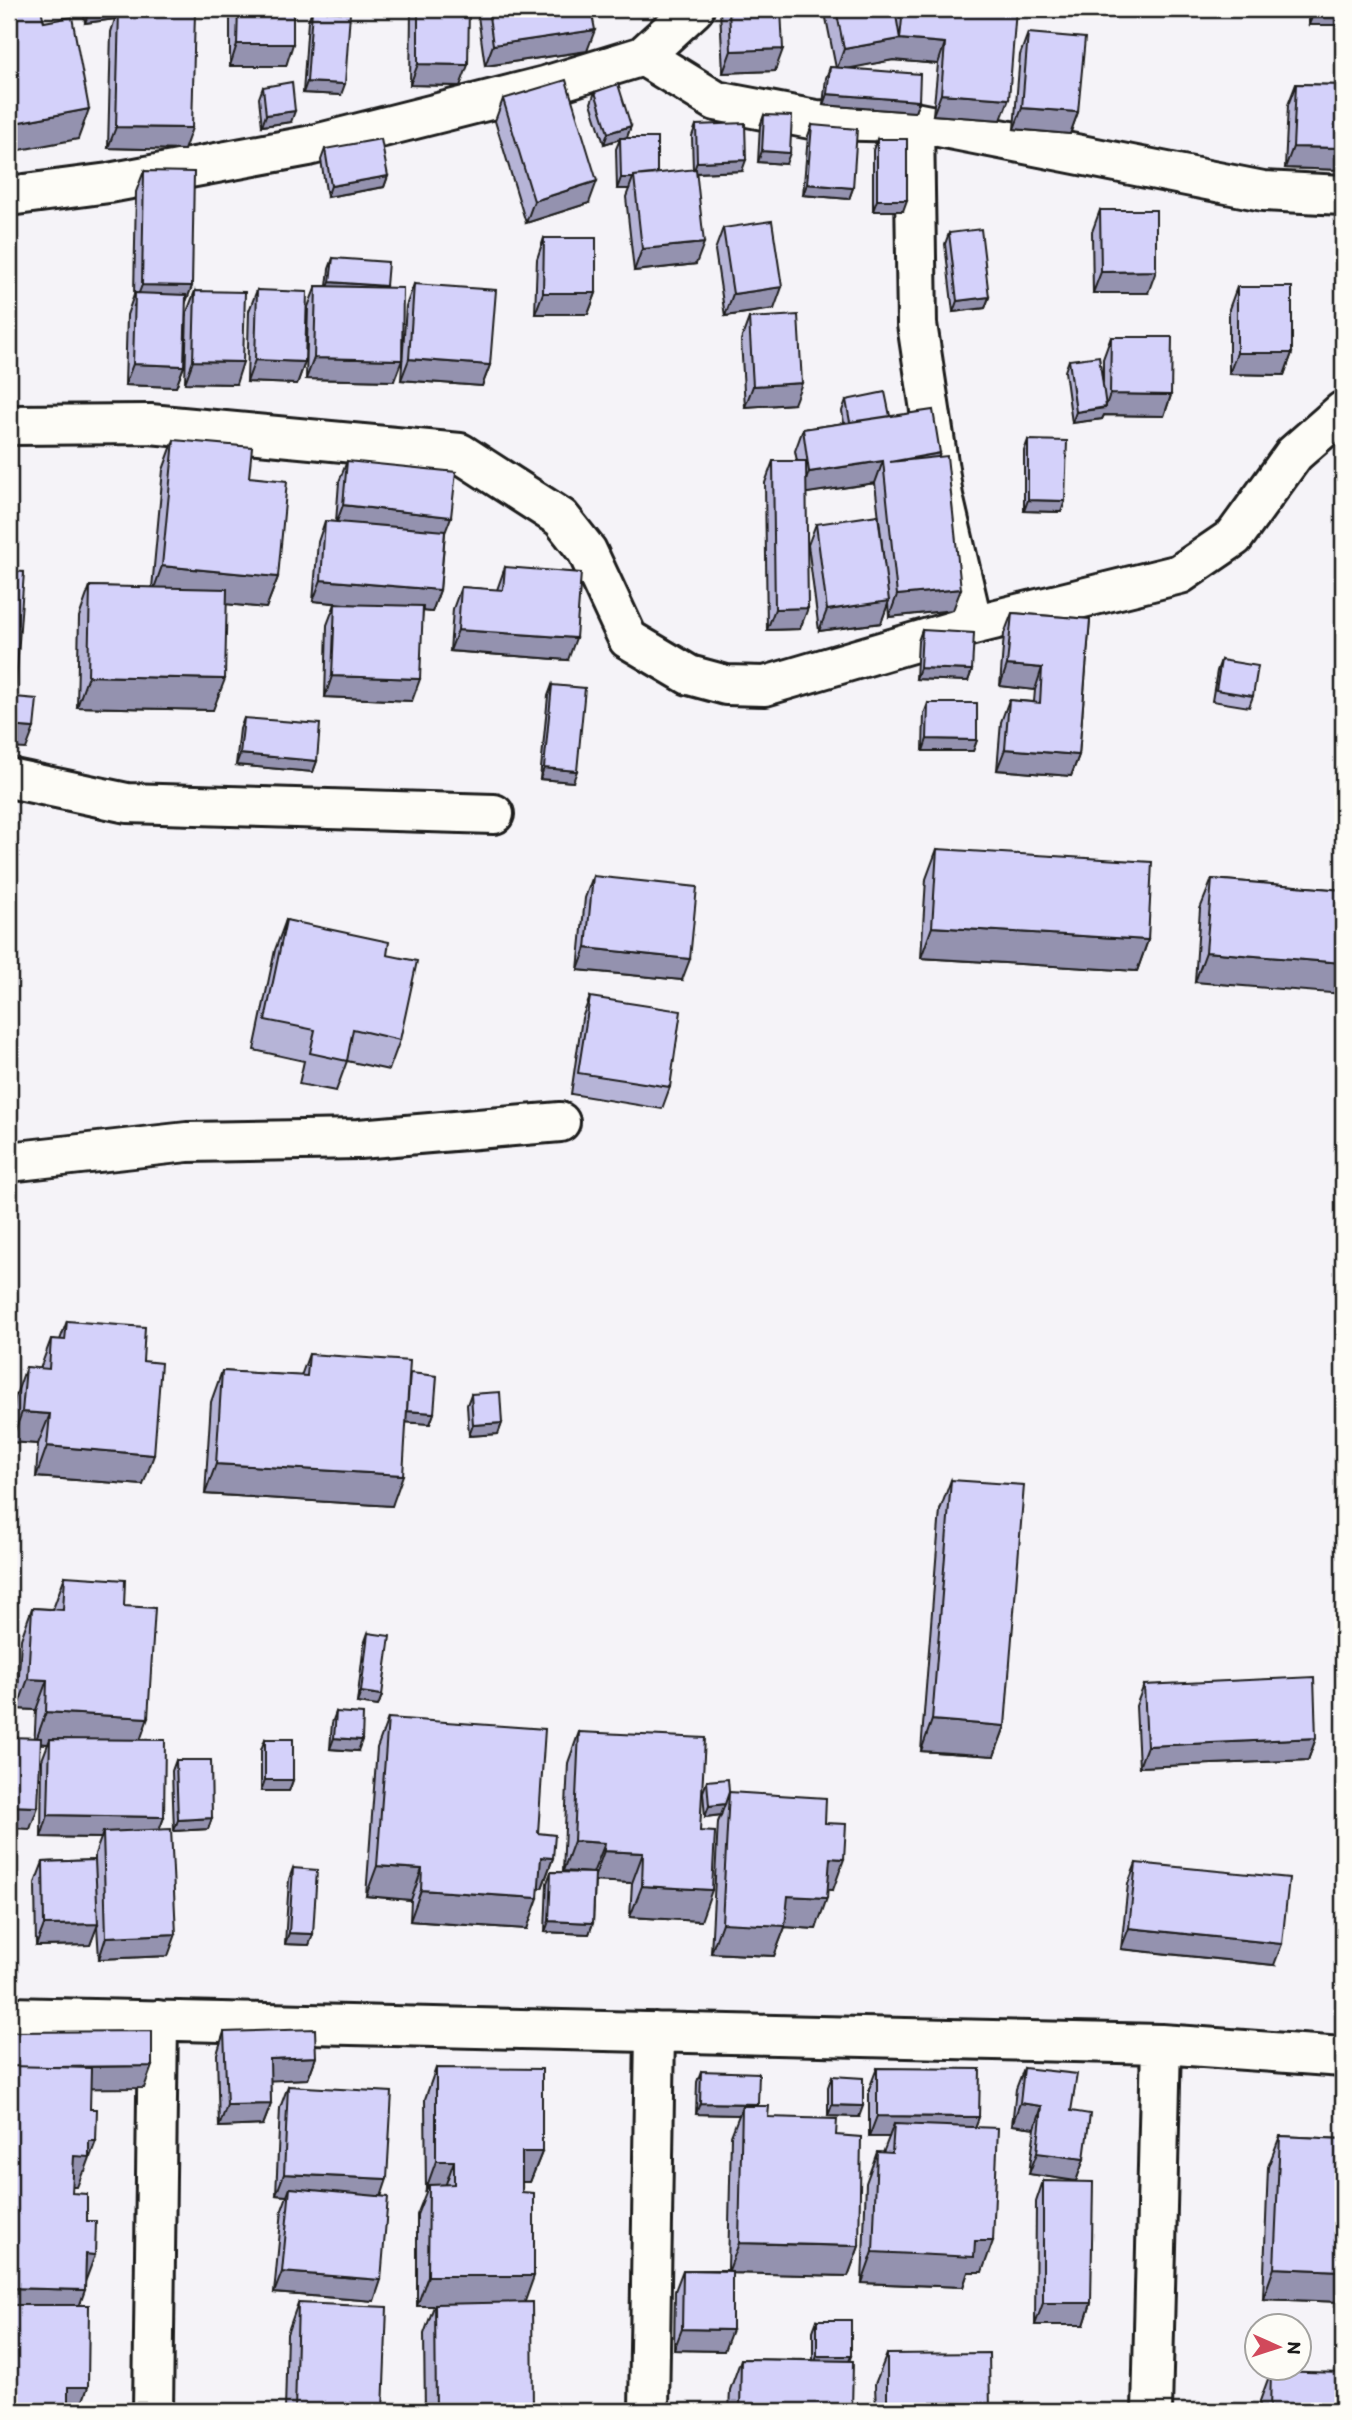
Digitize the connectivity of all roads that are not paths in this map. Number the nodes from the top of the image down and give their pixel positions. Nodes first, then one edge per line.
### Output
1 (694, 9) edge
2 (643, 56) junction
3 (914, 122) junction
4 (9, 195) edge
5 (1343, 195) edge
6 (1343, 411) edge
7 (9, 425) edge
8 (973, 625) junction
9 (9, 778) edge
10 (494, 814) dead end
11 (560, 1122) dead end
12 (9, 1162) edge
13 (9, 2017) edge
14 (158, 2020) junction
15 (655, 2032) junction
16 (1161, 2044) junction
17 (1343, 2057) edge
18 (153, 2411) edge
19 (649, 2411) edge
20 (1152, 2411) edge

1 - 2 street
2 - 3 street
2 - 4 street
3 - 5 street
3 - 8 street
6 - 8 street
7 - 8 street
9 - 10 street
11 - 12 street
13 - 14 street
14 - 15 street
14 - 18 street
15 - 16 street
15 - 19 street
16 - 17 street
16 - 20 street

